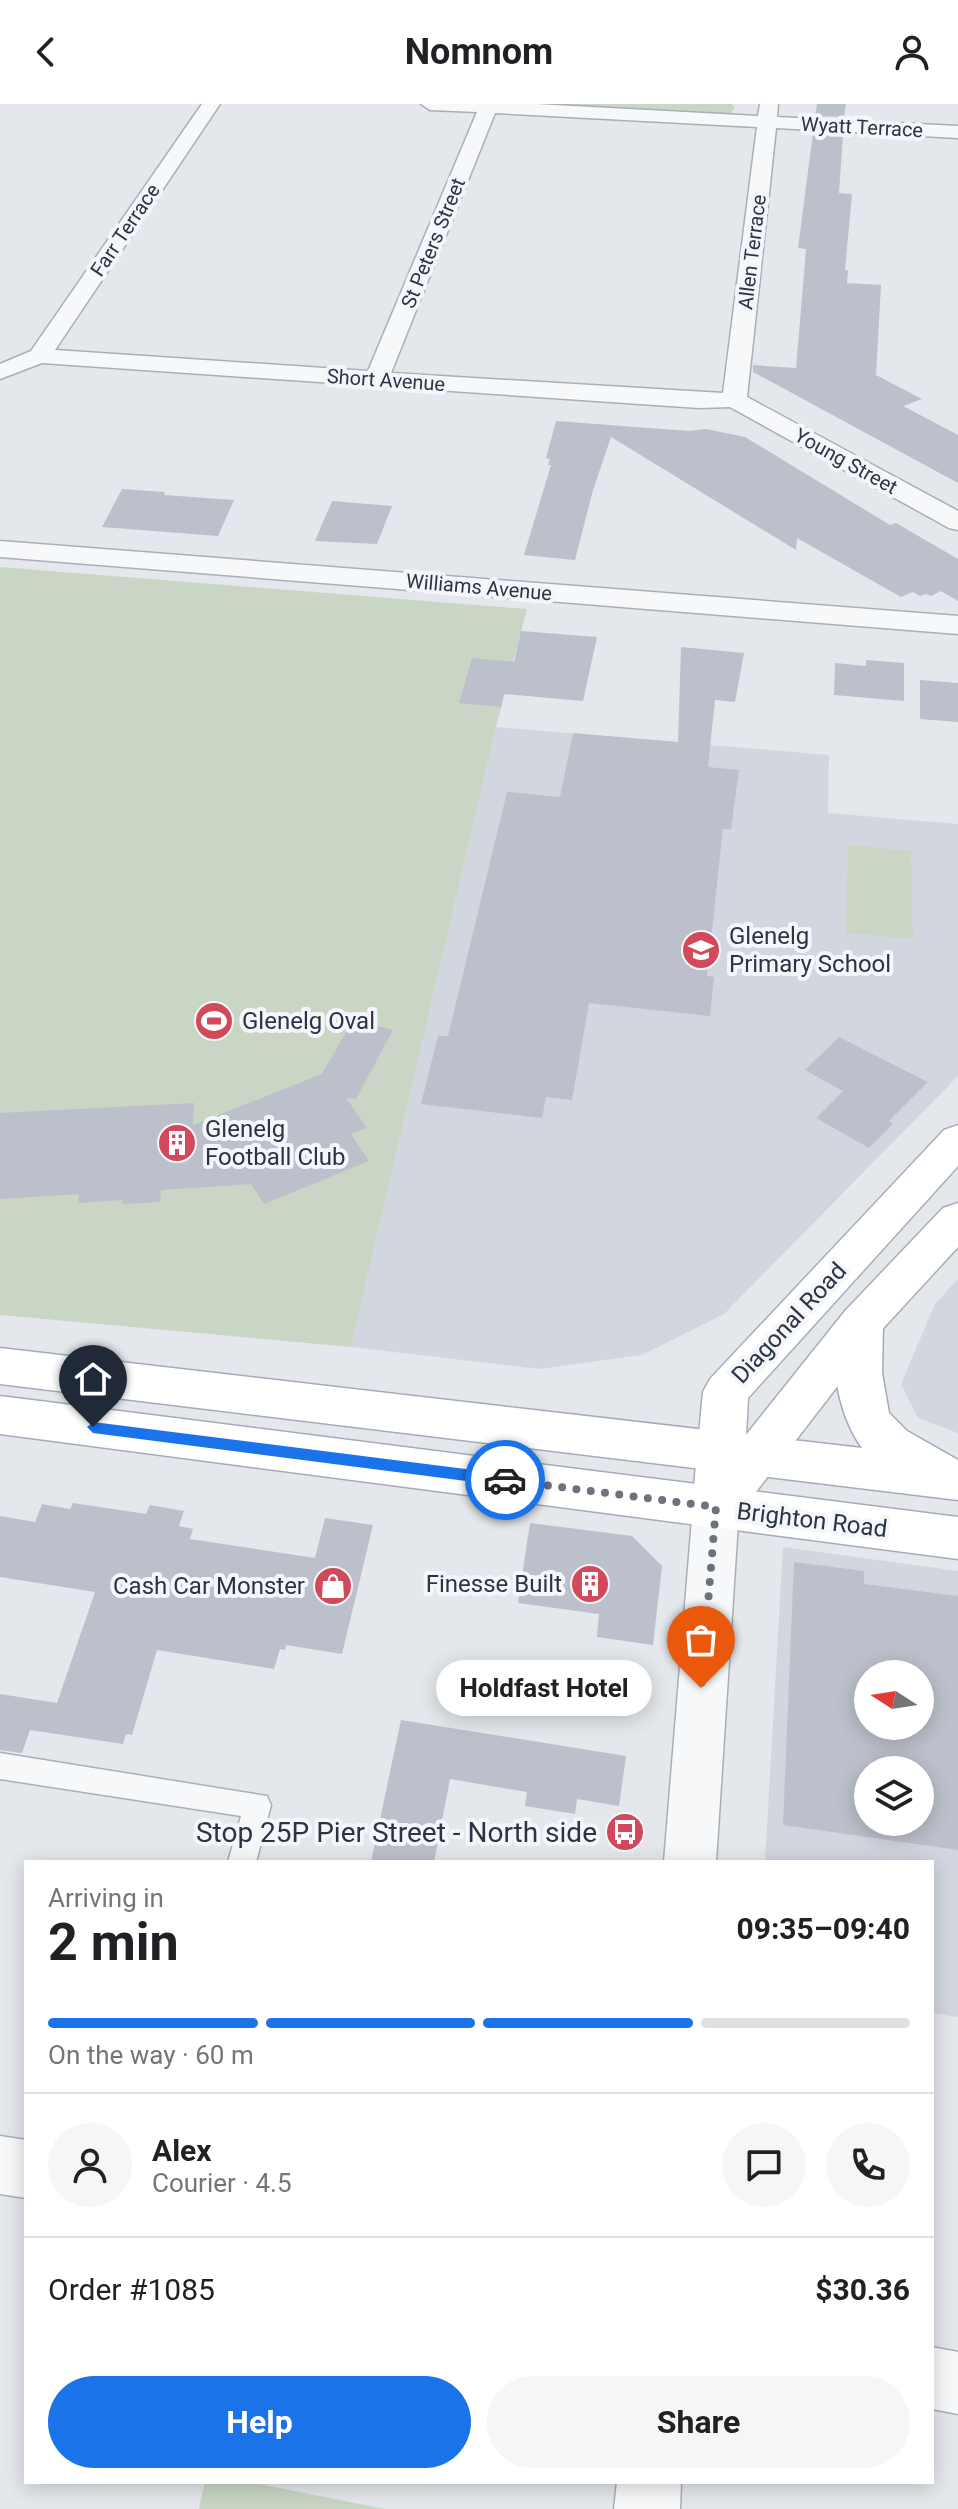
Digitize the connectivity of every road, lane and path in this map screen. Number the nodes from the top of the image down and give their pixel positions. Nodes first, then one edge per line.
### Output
1 (211, 104) edge
2 (430, 104) edge
3 (488, 107) junction
4 (768, 113) edge
5 (958, 132) edge
6 (39, 356) junction
7 (0, 372) edge
8 (377, 379) junction
9 (734, 400) junction
10 (958, 522) edge
11 (0, 549) edge
12 (958, 625) edge
13 (958, 1140) edge
14 (958, 1219) edge
15 (861, 1323) junction
16 (0, 1366) edge
17 (0, 1415) edge
18 (739, 1454) junction
19 (957, 1479) edge
20 (716, 1507) junction
21 (958, 1538) edge
22 (0, 1766) edge
23 (243, 1860) edge
24 (690, 1860) edge
25 (0, 2165) edge
26 (24, 2169) edge
27 (934, 2378) edge
28 (958, 2383) edge
29 (649, 2484) edge
30 (647, 2509) edge

1 - 6 street, Farr Terrace
2 - 3 street, Wyatt Terrace
3 - 4 street, Wyatt Terrace
3 - 8 street, St Peters Street
4 - 5 street, Wyatt Terrace
4 - 9 street, Allen Terrace
6 - 7 street
6 - 8 street, Short Avenue
8 - 9 street, Short Avenue
9 - 10 street, Young Street
11 - 12 street, Williams Avenue
13 - 18 main road, Diagonal Road
14 - 15 main road
15 - 18 main road
15 - 19 main road
16 - 18 main road
17 - 20 main road, Brighton Road
18 - 19 main road
18 - 20 main road
20 - 21 main road, Brighton Road
20 - 24 street
22 - 23 lane
25 - 26 street
27 - 28 street
29 - 30 street

